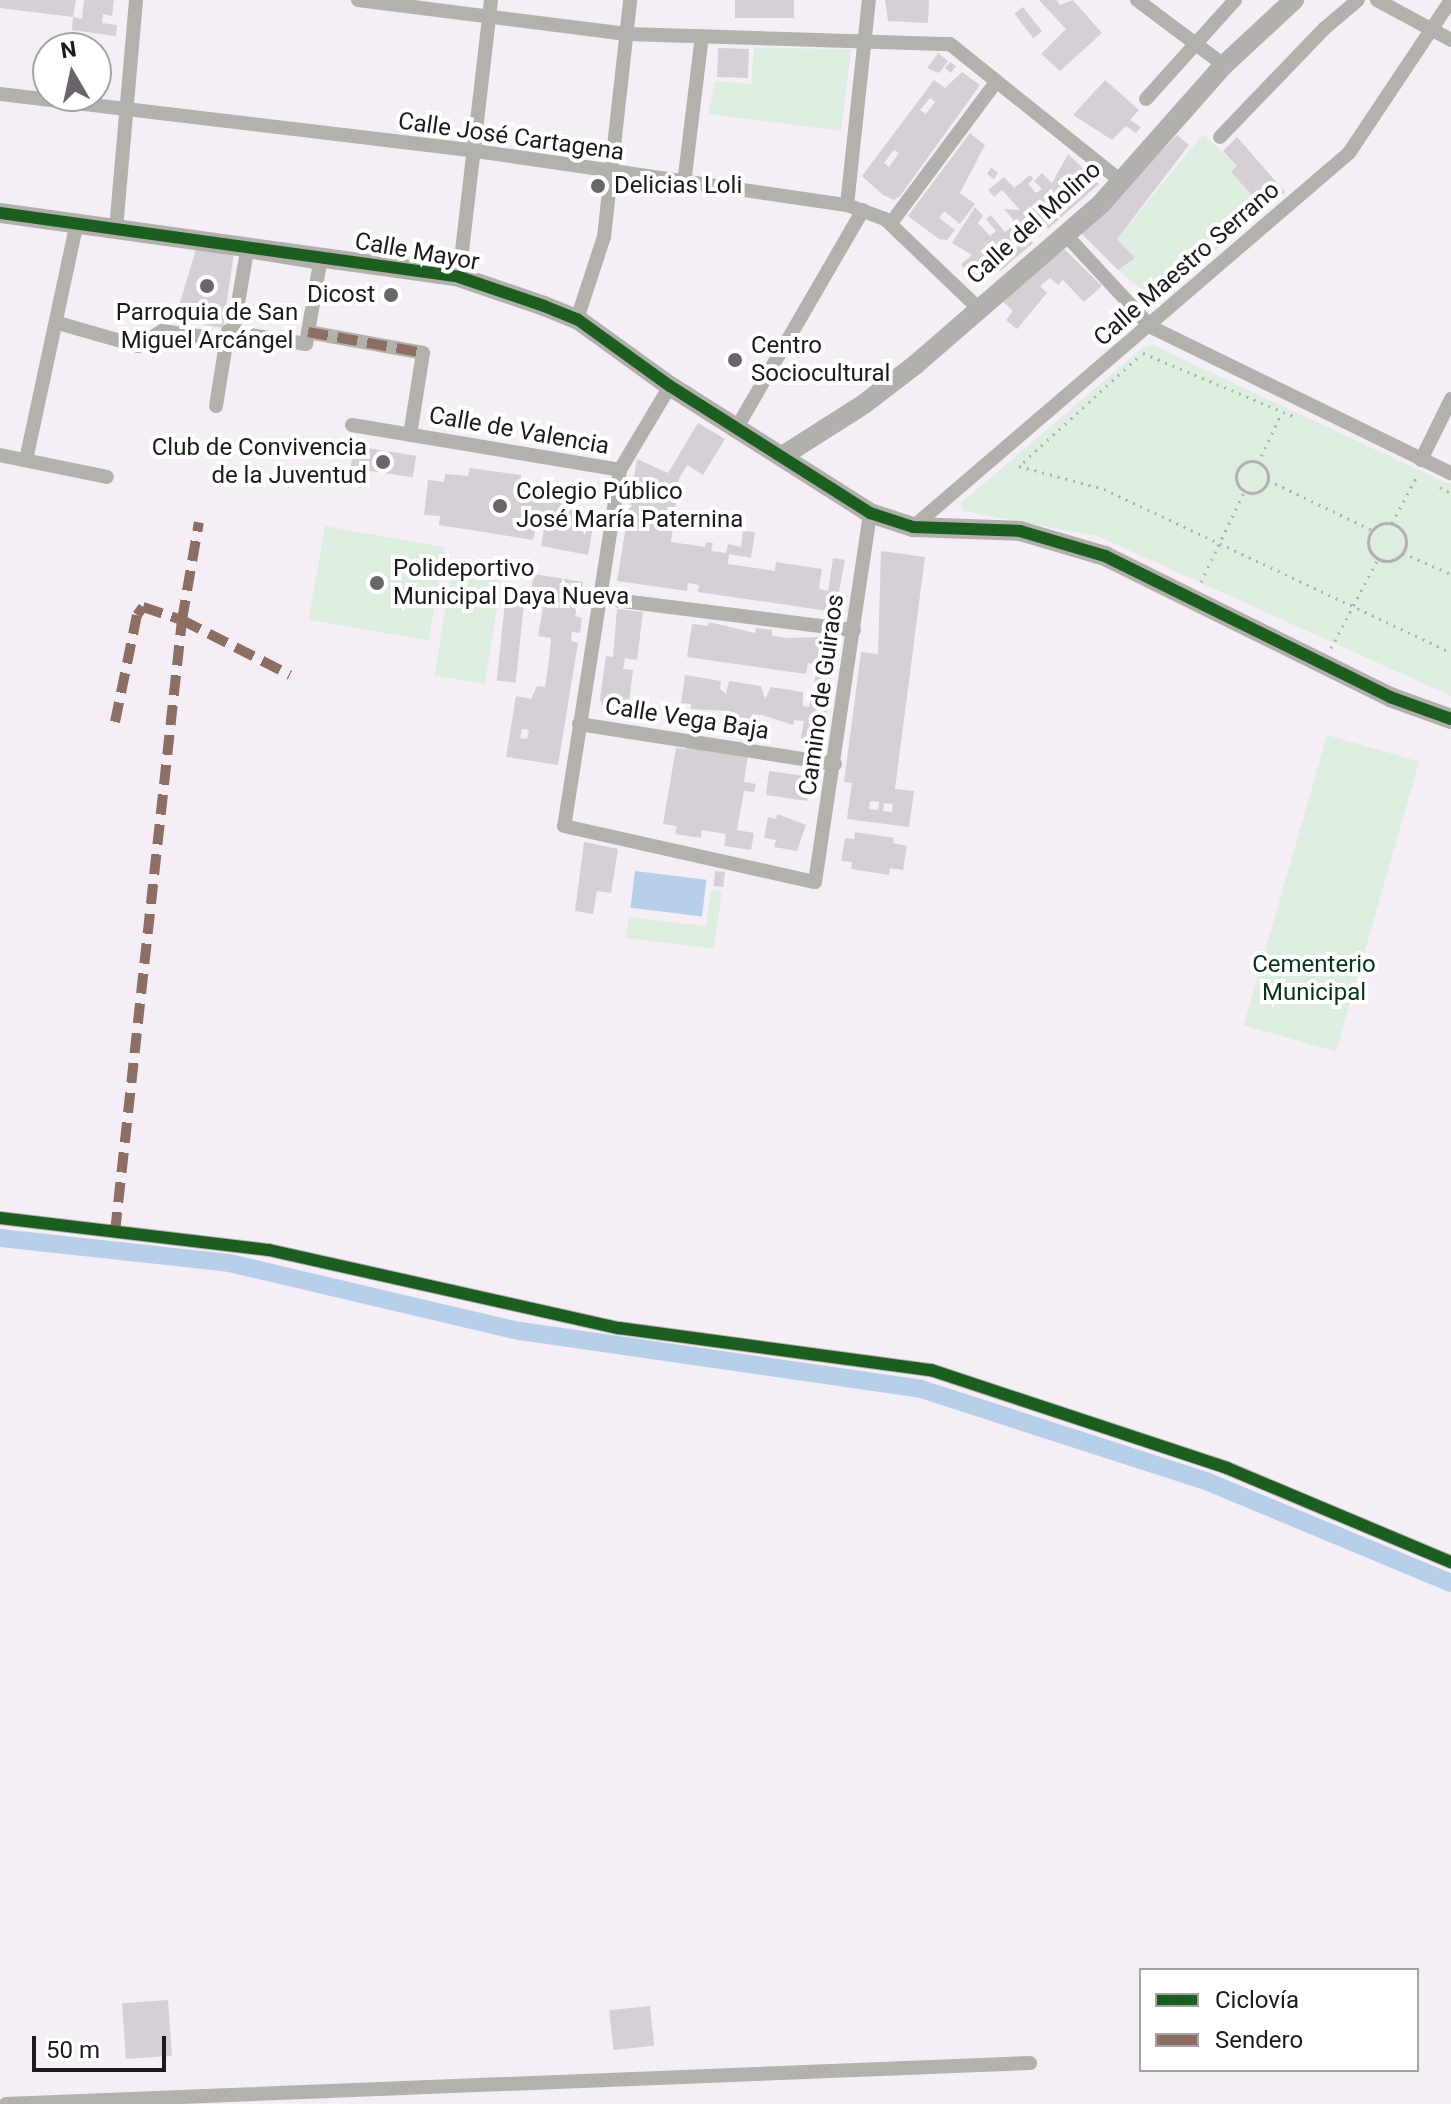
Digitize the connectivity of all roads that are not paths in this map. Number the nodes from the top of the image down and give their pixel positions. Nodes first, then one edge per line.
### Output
1 (136, 0) edge
2 (358, 0) edge
3 (491, 0) edge
4 (630, 0) edge
5 (869, 0) edge
6 (1137, 0) edge
7 (1235, 0) edge
8 (1294, 0) edge
9 (1358, 0) edge
10 (1377, 0) edge
11 (1451, 0) edge
12 (489, 19) junction
13 (1432, 32) junction
14 (627, 34) junction
15 (702, 36) junction
16 (863, 40) junction
17 (1451, 40) edge
18 (1193, 41) junction
19 (1224, 65) junction
20 (996, 82) junction
21 (0, 94) edge
22 (1146, 99) dead end
23 (124, 109) junction
24 (1220, 137) dead end
25 (476, 151) junction
26 (611, 174) junction
27 (1121, 181) junction
28 (684, 184) junction
29 (847, 205) junction
30 (863, 210) junction
31 (0, 213) edge
32 (77, 223) junction
33 (891, 223) junction
34 (116, 229) junction
35 (1064, 233) junction
36 (242, 248) junction
37 (459, 277) junction
38 (978, 308) junction
39 (577, 319) junction
40 (58, 323) junction
41 (1151, 327) junction
42 (308, 332) junction
43 (227, 340) junction
44 (670, 386) junction
45 (1451, 399) edge
46 (216, 406) dead end
47 (352, 425) dead end
48 (736, 429) junction
49 (410, 435) junction
50 (0, 455) edge
51 (784, 455) junction
52 (26, 460) junction
53 (1421, 460) junction
54 (620, 470) junction
55 (1451, 473) edge
56 (107, 477) dead end
57 (870, 513) junction
58 (913, 527) junction
59 (599, 598) junction
60 (854, 630) junction
61 (1451, 719) edge
62 (579, 724) junction
63 (835, 764) junction
64 (0, 1218) edge
65 (1451, 1562) edge
66 (1030, 2063) dead end
67 (6, 2104) edge

1 - 23 street
2 - 12 street
3 - 12 street
4 - 14 street
5 - 16 street
6 - 18 street
7 - 18 street
8 - 19 street, Calle del Molino
9 - 24 street
10 - 13 street
11 - 13 street, Calle Maestro Serrano
12 - 14 street
12 - 25 street
13 - 17 street
13 - 41 street, Calle Maestro Serrano
14 - 15 street
14 - 26 street
15 - 16 street
15 - 28 street
16 - 20 street
16 - 29 street
18 - 19 street
18 - 22 street
19 - 27 street, Calle del Molino
20 - 27 street
20 - 33 street
21 - 23 street, Calle José Cartagena
23 - 25 street, Calle José Cartagena
23 - 34 street
25 - 26 street, Calle José Cartagena
25 - 37 street
26 - 28 street, Calle José Cartagena
26 - 39 street
27 - 35 street, Calle del Molino
28 - 29 street, Calle José Cartagena
29 - 30 street, Calle José Cartagena
30 - 33 street, Calle José Cartagena
30 - 48 street
31 - 32 street, Calle Mayor
32 - 34 street, Calle Mayor
32 - 40 street
33 - 38 street, Calle José Cartagena
34 - 36 street, Calle Mayor
35 - 38 street, Calle del Molino
35 - 41 street
36 - 37 street, Calle Mayor
36 - 43 street
37 - 39 street, Calle Mayor
38 - 51 street, Calle del Molino
39 - 44 street, Calle Mayor
40 - 43 street
40 - 52 street
41 - 53 street
41 - 58 street, Calle Maestro Serrano
42 - 42 street
42 - 49 street, Calle de Valencia
43 - 46 street
44 - 48 street, Calle Mayor
44 - 54 street
45 - 53 street
47 - 49 street, Calle de Valencia
48 - 51 street, Calle Mayor
49 - 54 street, Calle de Valencia
50 - 52 street
51 - 57 street, Calle Mayor
52 - 56 street
53 - 55 street
54 - 59 street
57 - 58 street, Calle Mayor
57 - 60 street, Camino de Guiraos
58 - 61 street, Calle Mayor
59 - 60 street
59 - 62 street
60 - 63 street, Camino de Guiraos
62 - 63 street, Calle Vega Baja
62 - 63 street, Camino de Guiraos
64 - 65 street
66 - 67 street

